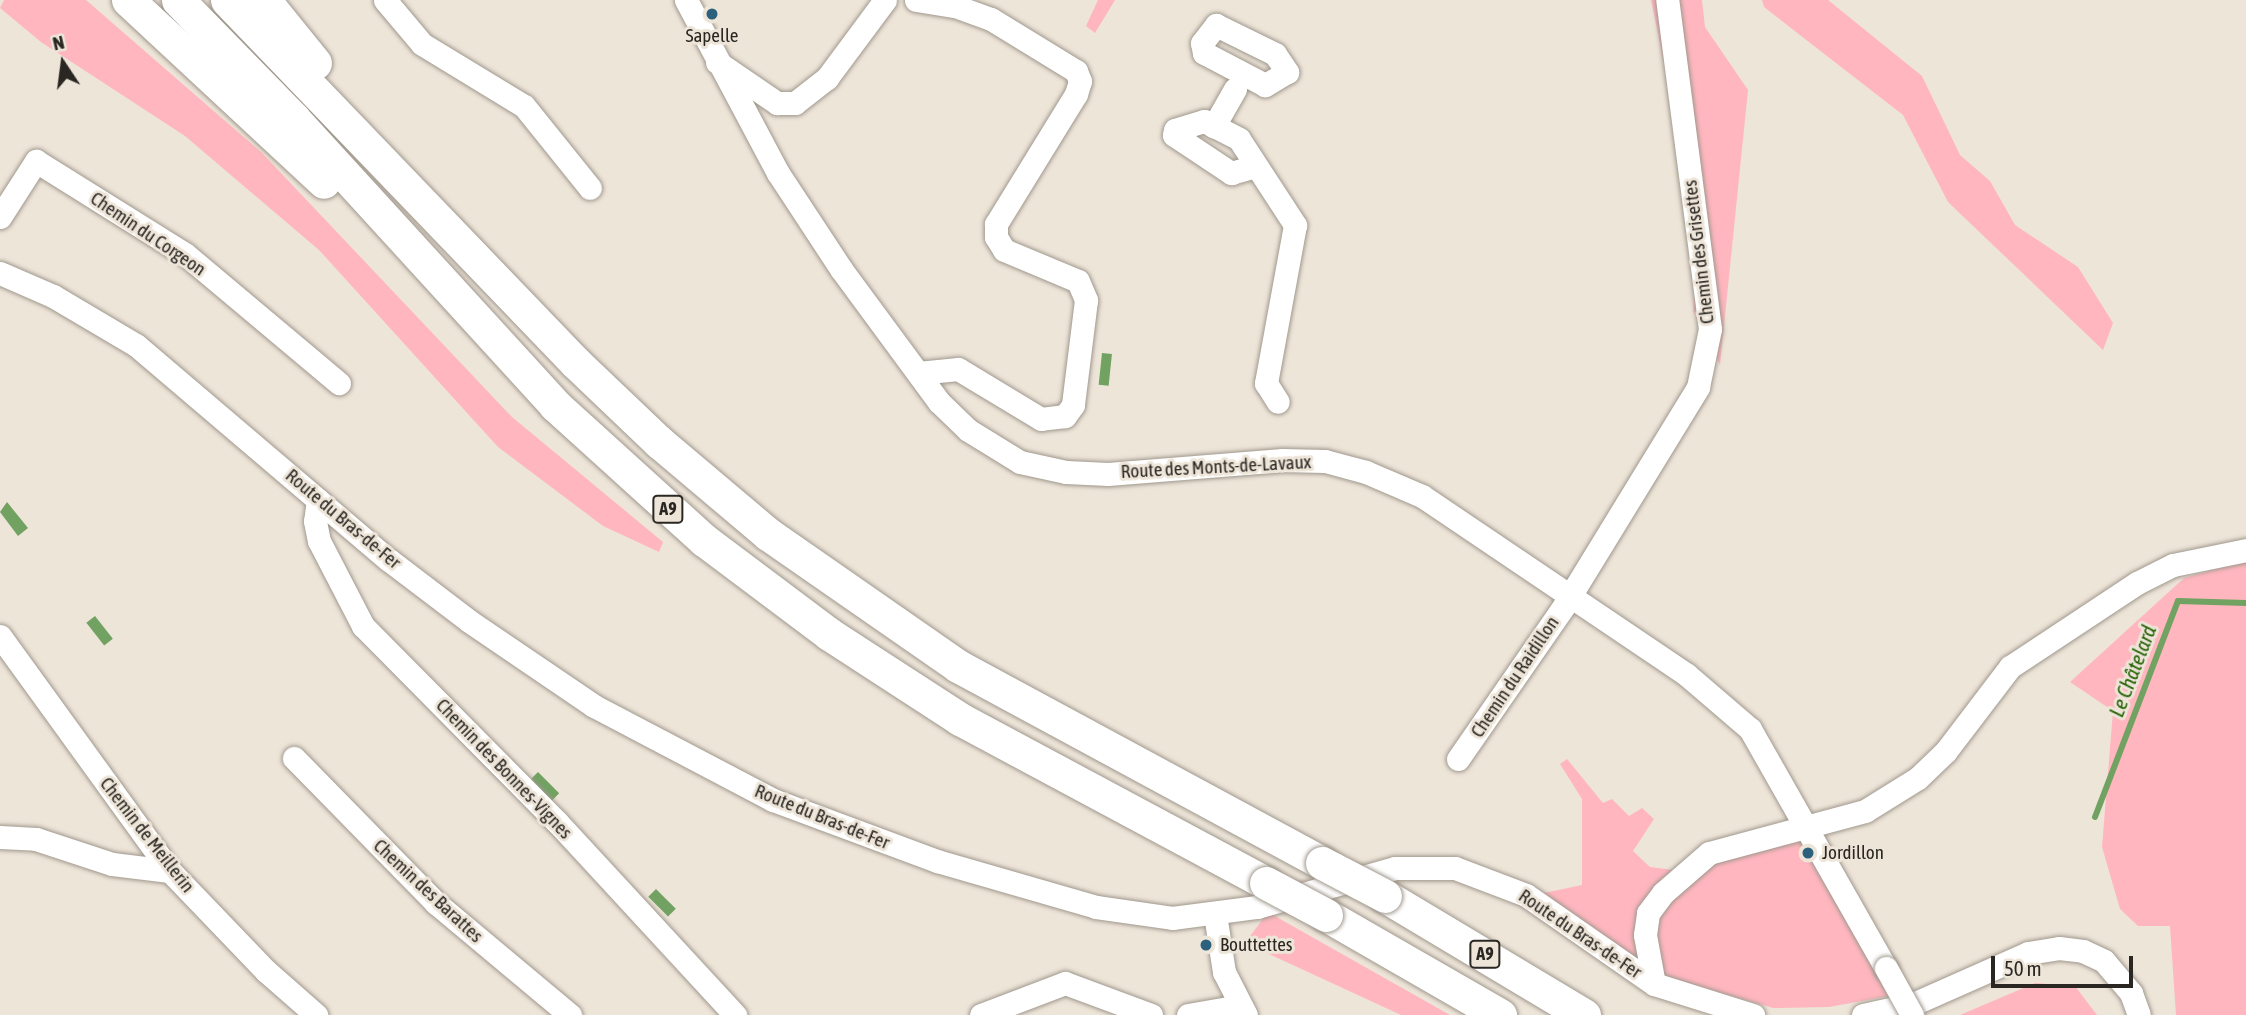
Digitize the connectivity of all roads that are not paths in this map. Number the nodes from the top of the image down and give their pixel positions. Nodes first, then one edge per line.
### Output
1 (128, 0) edge
2 (177, 0) edge
3 (228, 0) edge
4 (264, 0) edge
5 (385, 0) edge
6 (686, 0) edge
7 (885, 0) edge
8 (916, 0) edge
9 (1667, 0) edge
10 (716, 62) junction
11 (1233, 78) junction
12 (1214, 126) junction
13 (1255, 166) junction
14 (590, 188) dead end
15 (424, 202) junction
16 (0, 217) edge
17 (0, 273) edge
18 (918, 373) junction
19 (339, 383) dead end
20 (1278, 402) dead end
21 (555, 405) junction
22 (318, 500) junction
23 (2246, 550) edge
24 (1570, 595) junction
25 (0, 636) edge
26 (294, 758) dead end
27 (1458, 759) dead end
28 (1807, 824) junction
29 (0, 837) edge
30 (170, 871) junction
31 (1216, 914) junction
32 (1654, 984) junction
33 (1242, 1011) edge
34 (316, 1015) edge
35 (570, 1015) edge
36 (735, 1015) edge
37 (981, 1015) edge
38 (1151, 1015) edge
39 (1188, 1015) edge
40 (1500, 1015) edge
41 (1584, 1015) edge
42 (1754, 1015) edge
43 (1863, 1015) edge
44 (1912, 1015) edge
45 (2139, 1015) edge

1 - 21 highway, A9
2 - 21 highway, A9
3 - 15 highway, A9
4 - 15 highway, A9
5 - 14 street
6 - 10 street, Route des Monts-de-Lavaux
7 - 10 street
8 - 18 street
9 - 24 street, Chemin des Grisettes
10 - 18 street, Route des Monts-de-Lavaux
11 - 11 street
11 - 12 street
12 - 13 street
12 - 13 street
13 - 20 street
15 - 41 highway, A9, bridge
16 - 19 street, Chemin du Corgeon
17 - 22 street, Route du Bras-de-Fer
18 - 24 street, Route des Monts-de-Lavaux
21 - 40 highway, A9, bridge
22 - 31 street, Route du Bras-de-Fer
22 - 36 street, Chemin des Bonnes-Vignes
23 - 28 street
24 - 27 street, Chemin du Raidillon
24 - 28 street, Route des Monts-de-Lavaux
25 - 30 street, Chemin de Meillerin
26 - 35 street, Chemin des Barattes
28 - 32 street
28 - 44 street, Route des Monts-de-Lavaux, bridge
29 - 30 street
30 - 34 street, Chemin de Meillerin
31 - 32 street, Route du Bras-de-Fer
31 - 33 street
32 - 42 street, Route du Bras-de-Fer
33 - 39 street
37 - 38 street
43 - 45 street

